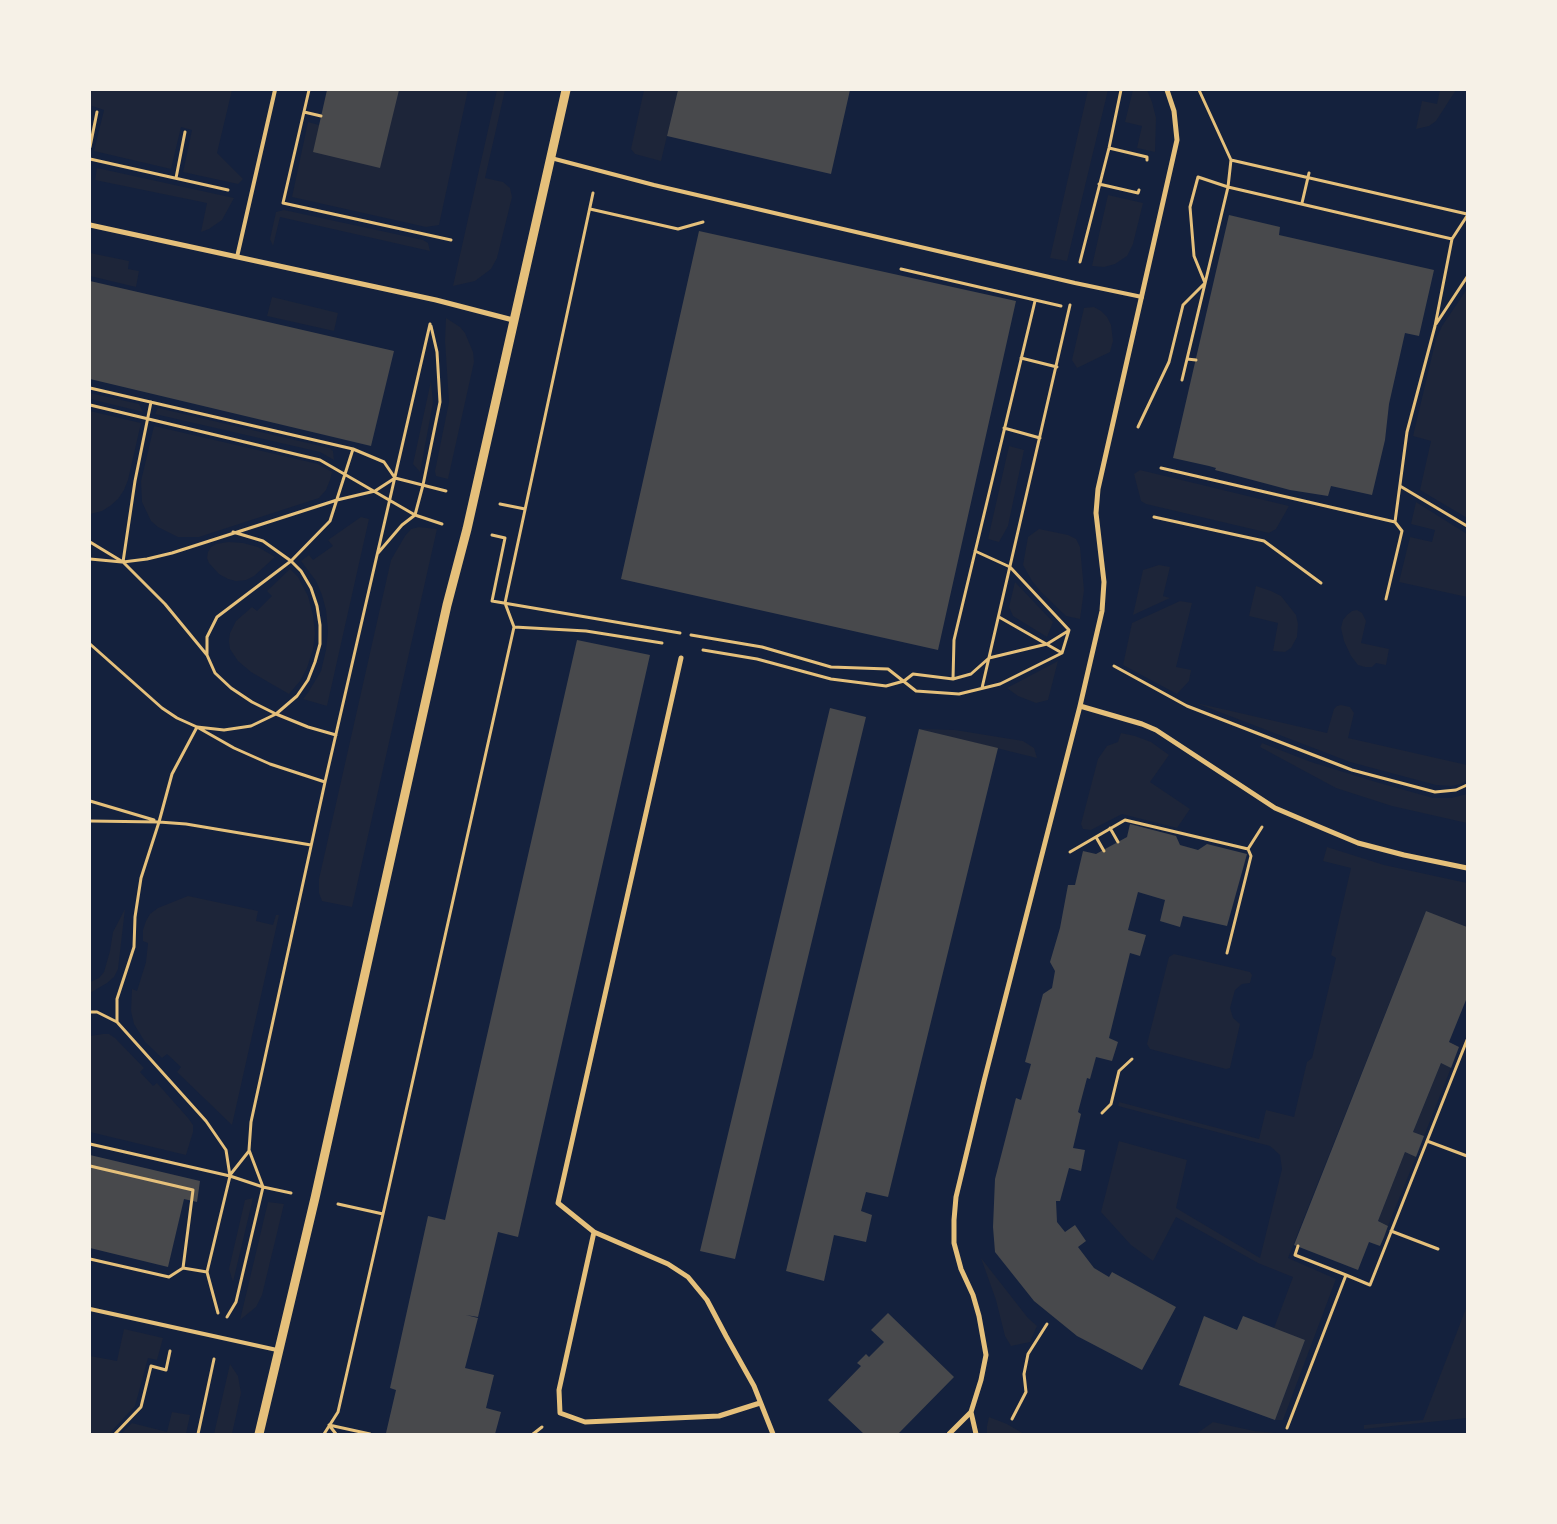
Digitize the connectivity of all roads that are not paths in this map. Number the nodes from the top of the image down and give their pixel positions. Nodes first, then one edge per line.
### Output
1 (275, 90) edge
2 (566, 90) edge
3 (1167, 90) edge
4 (550, 158) junction
5 (90, 225) edge
6 (237, 257) junction
7 (1142, 297) junction
8 (513, 320) junction
9 (682, 658) dead end
10 (1080, 706) junction
11 (1467, 868) edge
12 (594, 1232) junction
13 (90, 1309) edge
14 (277, 1350) junction
15 (760, 1403) junction
16 (971, 1412) junction
17 (259, 1434) edge
18 (773, 1434) edge
19 (949, 1434) edge
20 (976, 1434) edge

1 - 6 lane
2 - 4 street
3 - 7 street
4 - 7 lane
4 - 8 street
5 - 6 street
6 - 8 street
7 - 10 street
8 - 14 street
9 - 12 street
10 - 11 street
10 - 16 street
12 - 15 street
12 - 15 street
13 - 14 lane
14 - 17 street
15 - 18 street
16 - 19 street
16 - 20 street

